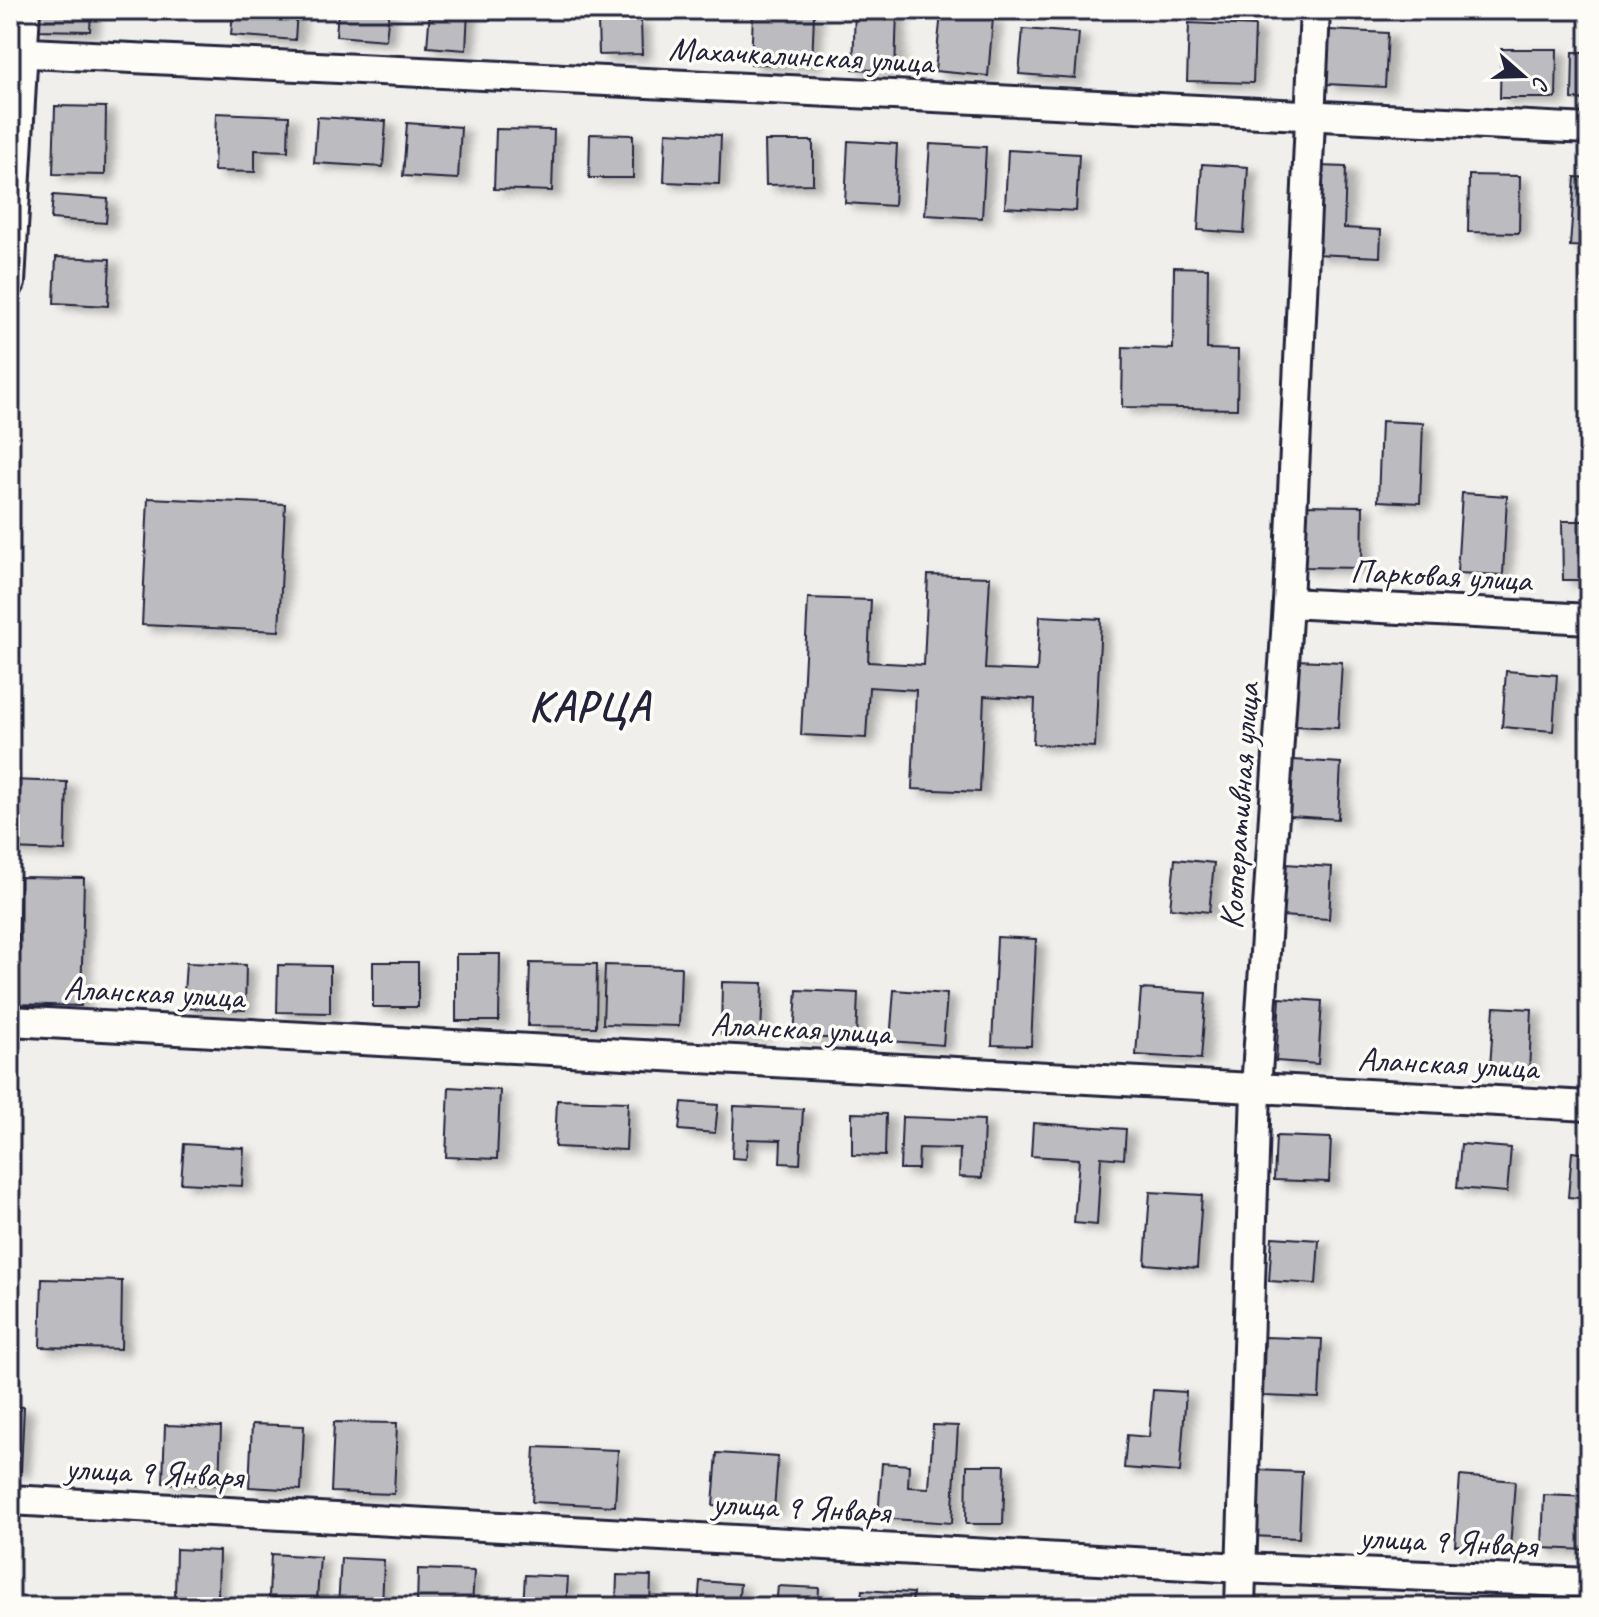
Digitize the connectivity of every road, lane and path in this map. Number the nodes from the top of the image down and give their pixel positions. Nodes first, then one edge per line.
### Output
1 (25, 10) edge
2 (1315, 10) edge
3 (17, 53) edge
4 (1311, 116) junction
5 (1589, 129) edge
6 (10, 283) edge
7 (1288, 603) junction
8 (1589, 619) edge
9 (10, 1021) edge
10 (1256, 1089) junction
11 (1589, 1106) edge
12 (10, 1500) edge
13 (1242, 1568) junction
14 (1589, 1583) edge
15 (1240, 1607) edge

1 - 3 street
2 - 4 street, Кооперативная улица
3 - 4 street, Махачкалинская улица
3 - 6 street
4 - 5 street, Махачкалинская улица
4 - 7 street, Кооперативная улица
7 - 8 street, Парковая улица
7 - 10 street, Кооперативная улица
9 - 10 street, Аланская улица
10 - 11 street, Аланская улица
10 - 13 street, Кооперативная улица
12 - 13 street, улица 9 Января
13 - 14 street, улица 9 Января
13 - 15 street, Кооперативная улица

